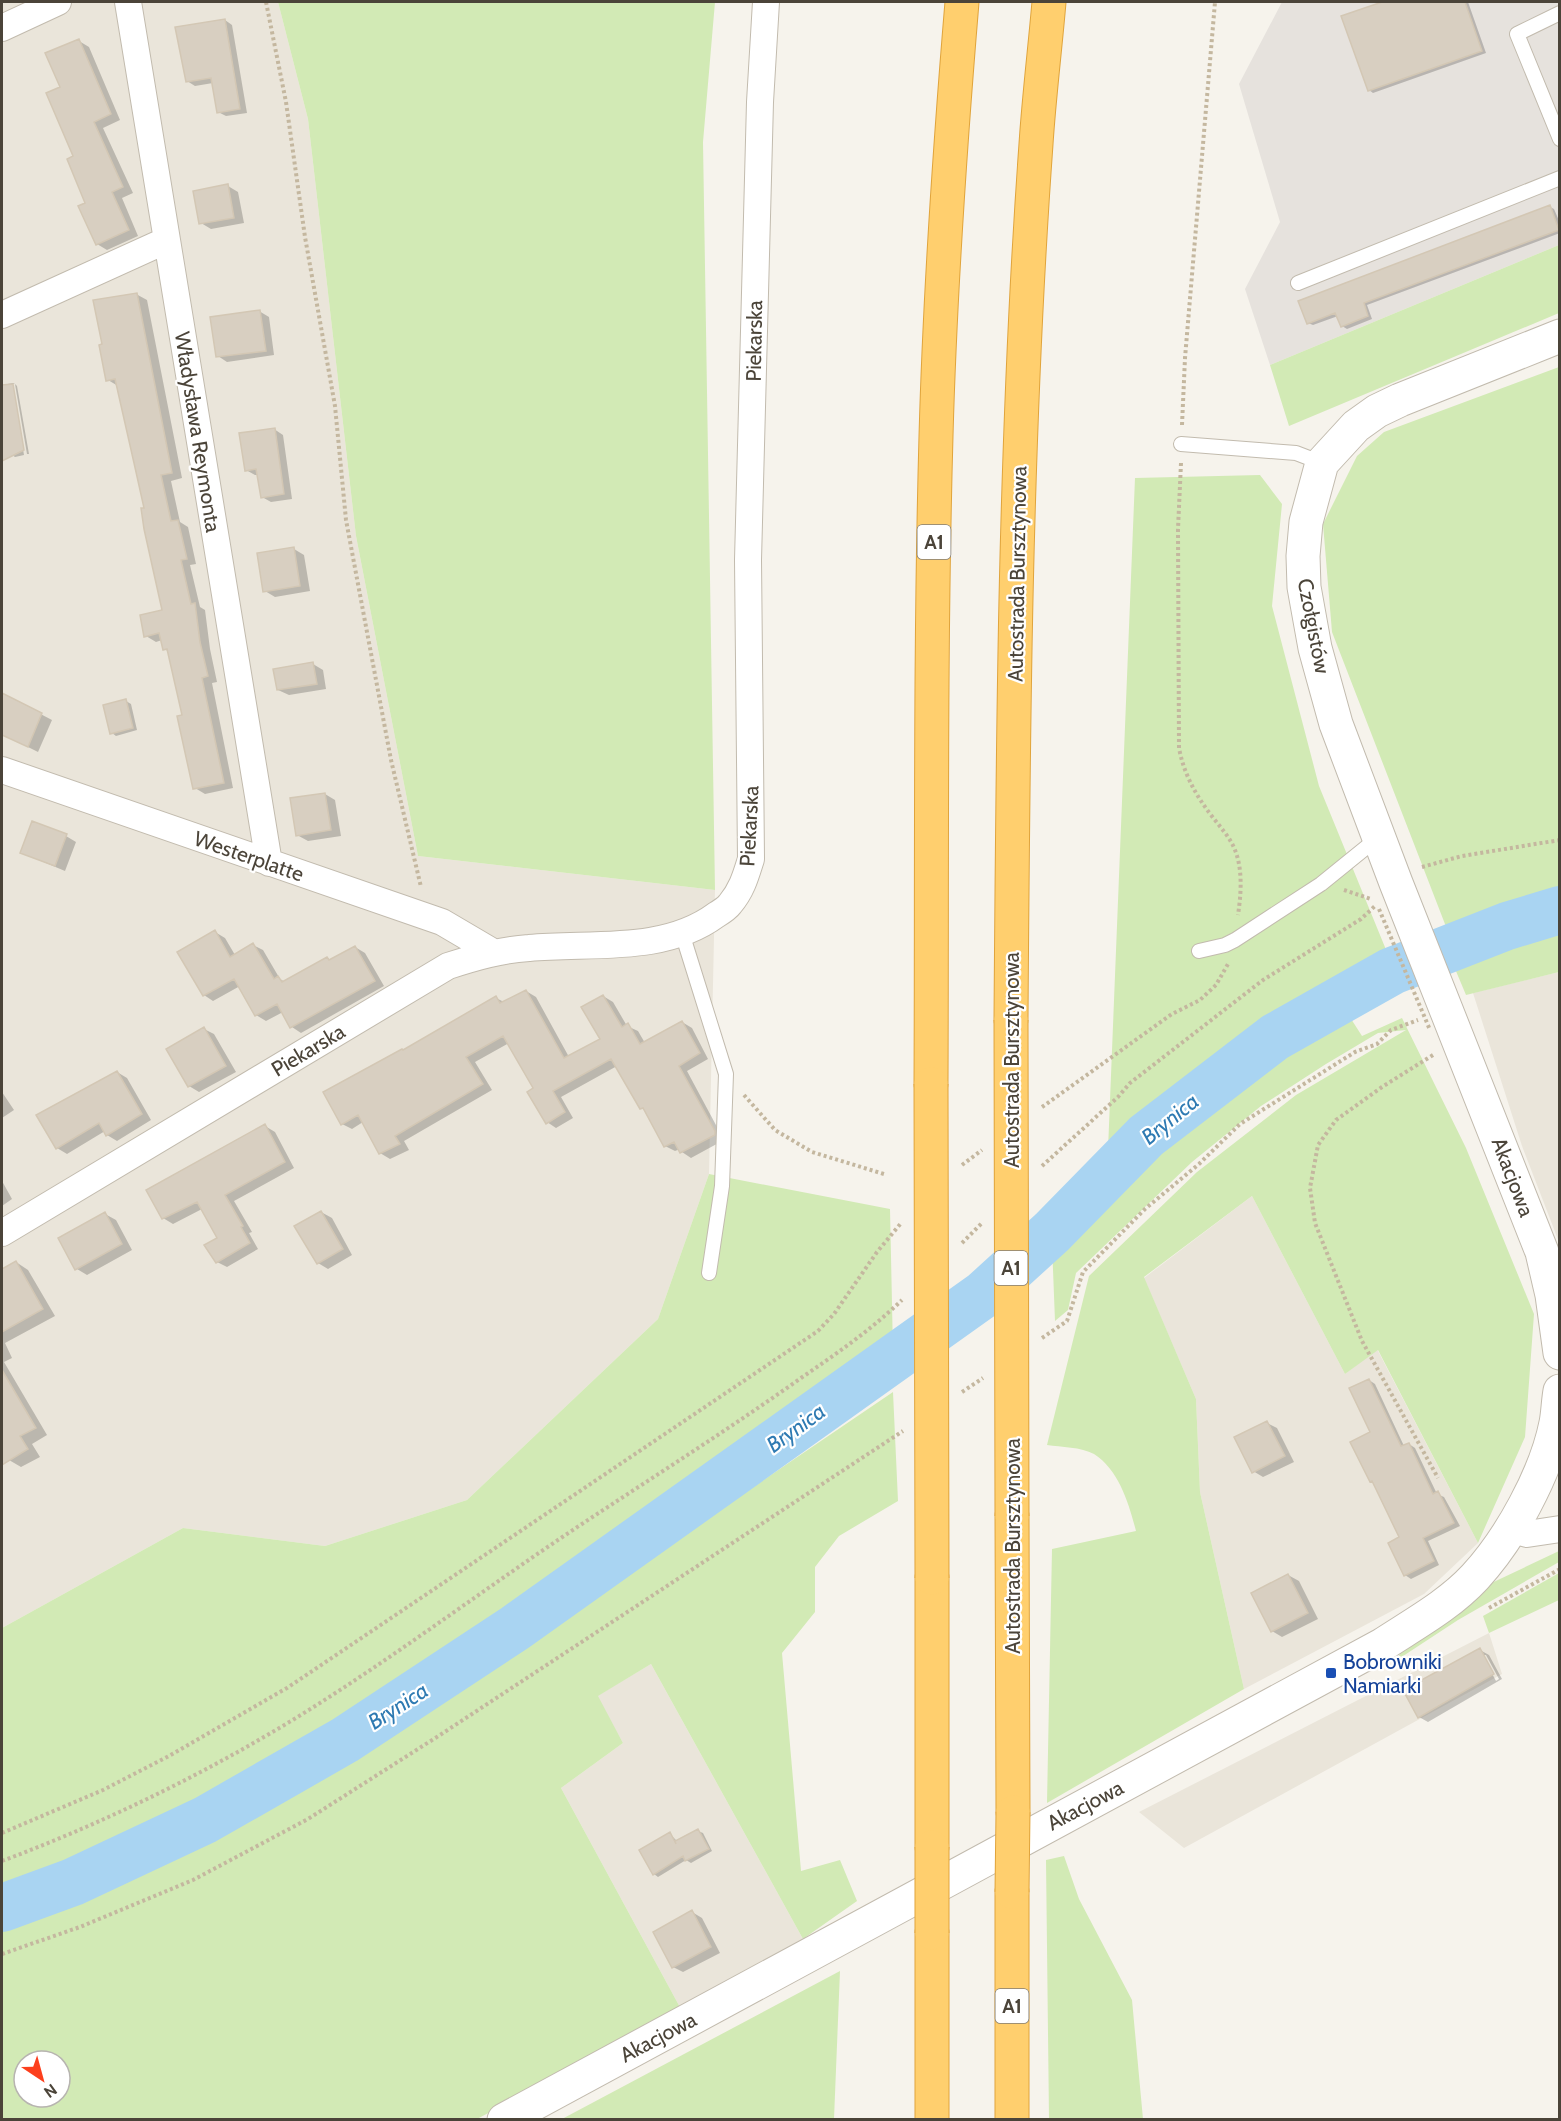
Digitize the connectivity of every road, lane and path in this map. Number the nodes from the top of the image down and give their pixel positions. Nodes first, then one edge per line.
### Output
1 (58, 2) edge
2 (128, 2) edge
3 (266, 2) edge
4 (766, 2) edge
5 (962, 2) edge
6 (1049, 2) edge
7 (1215, 2) edge
8 (1560, 13) edge
9 (2, 28) edge
10 (1560, 139) edge
11 (1560, 178) edge
12 (166, 240) junction
13 (1298, 283) dead end
14 (2, 315) edge
15 (1560, 336) edge
16 (1181, 444) junction
17 (1322, 463) junction
18 (2, 770) edge
19 (1379, 837) junction
20 (1560, 840) edge
21 (269, 863) junction
22 (1321, 884) junction
23 (1384, 899) junction
24 (428, 917) junction
25 (682, 933) junction
26 (1234, 940) junction
27 (1199, 951) dead end
28 (492, 952) junction
29 (1442, 1029) junction
30 (726, 1074) junction
31 (1037, 1110) dead end
32 (991, 1144) dead end
33 (1041, 1167) dead end
34 (953, 1172) dead end
35 (884, 1174) dead end
36 (989, 1217) dead end
37 (903, 1221) dead end
38 (2, 1233) edge
39 (955, 1250) dead end
40 (1554, 1272) edge
41 (709, 1273) dead end
42 (903, 1299) dead end
43 (1039, 1340) dead end
44 (1560, 1353) edge
45 (990, 1373) dead end
46 (1560, 1391) edge
47 (962, 1392) dead end
48 (904, 1431) dead end
49 (1437, 1478) dead end
50 (1560, 1528) edge
51 (1512, 1530) junction
52 (2, 1833) edge
53 (2, 1861) edge
54 (2, 1954) edge
55 (504, 2120) edge
56 (932, 2120) edge
57 (1012, 2120) edge

1 - 9 street
2 - 12 street, Władysława Reymonta
3 - 24 path
4 - 25 street, Piekarska
5 - 56 highway, A1, bridge
6 - 57 highway, Autostrada Bursztynowa / A1, bridge
7 - 16 path
8 - 10 lane
11 - 13 lane
12 - 14 street
12 - 21 street, Władysława Reymonta
15 - 17 street, Czołgistów
16 - 17 lane
16 - 26 path
17 - 19 street, Czołgistów
18 - 21 street, Westerplatte
19 - 22 lane
19 - 23 street, Czołgistów
20 - 23 path
21 - 24 street, Westerplatte
22 - 23 path
22 - 26 lane
23 - 29 street, Czołgistów
23 - 29 path, bridge
23 - 33 path
24 - 28 street, Westerplatte
25 - 28 street, Piekarska
25 - 30 lane
26 - 27 lane
26 - 31 path
28 - 38 street, Piekarska
29 - 40 street, Akacjowa
29 - 43 path
29 - 49 path
30 - 35 path
30 - 41 lane
32 - 34 path
36 - 39 path
37 - 52 path
40 - 44 street, Akacjowa
42 - 53 path
45 - 47 path
46 - 51 street, Akacjowa
48 - 54 path
50 - 51 street
51 - 55 street, Akacjowa

